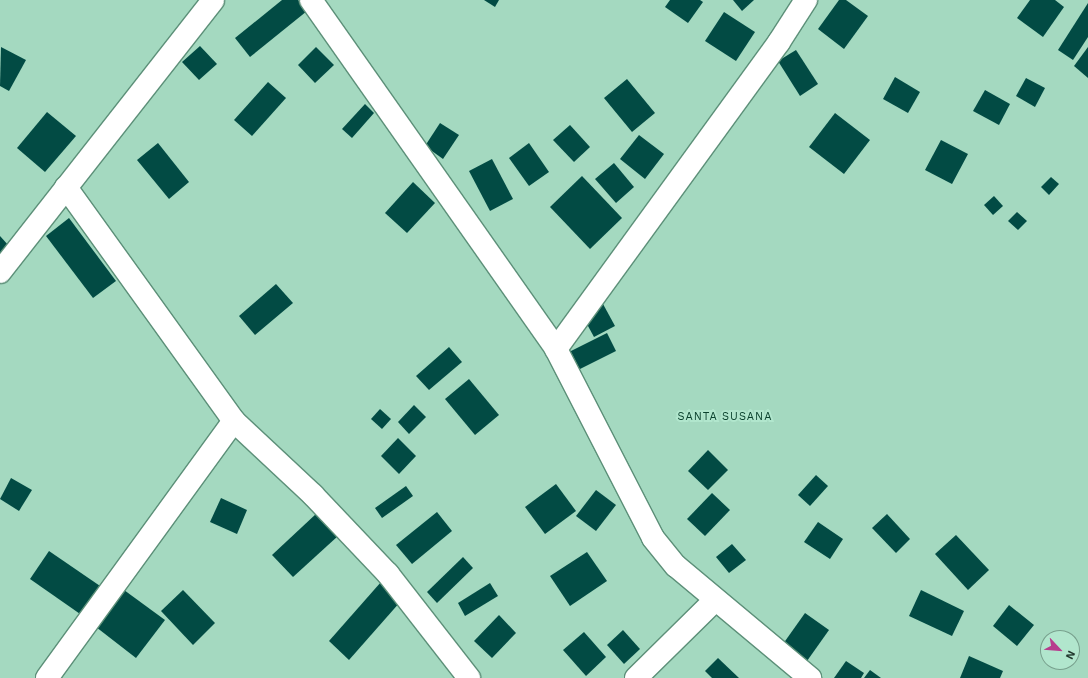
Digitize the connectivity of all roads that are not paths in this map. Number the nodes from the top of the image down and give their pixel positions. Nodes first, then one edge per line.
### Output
1 (213, 0) edge
2 (311, 0) edge
3 (806, 0) edge
4 (66, 187) junction
5 (0, 272) edge
6 (556, 349) junction
7 (234, 421) junction
8 (715, 600) junction
9 (47, 678) edge
10 (469, 678) edge
11 (636, 678) edge
12 (810, 678) edge

1 - 4 street
2 - 6 street
3 - 6 street
4 - 5 street
4 - 7 street
6 - 8 street
7 - 9 street
7 - 10 street
8 - 11 street
8 - 12 street

